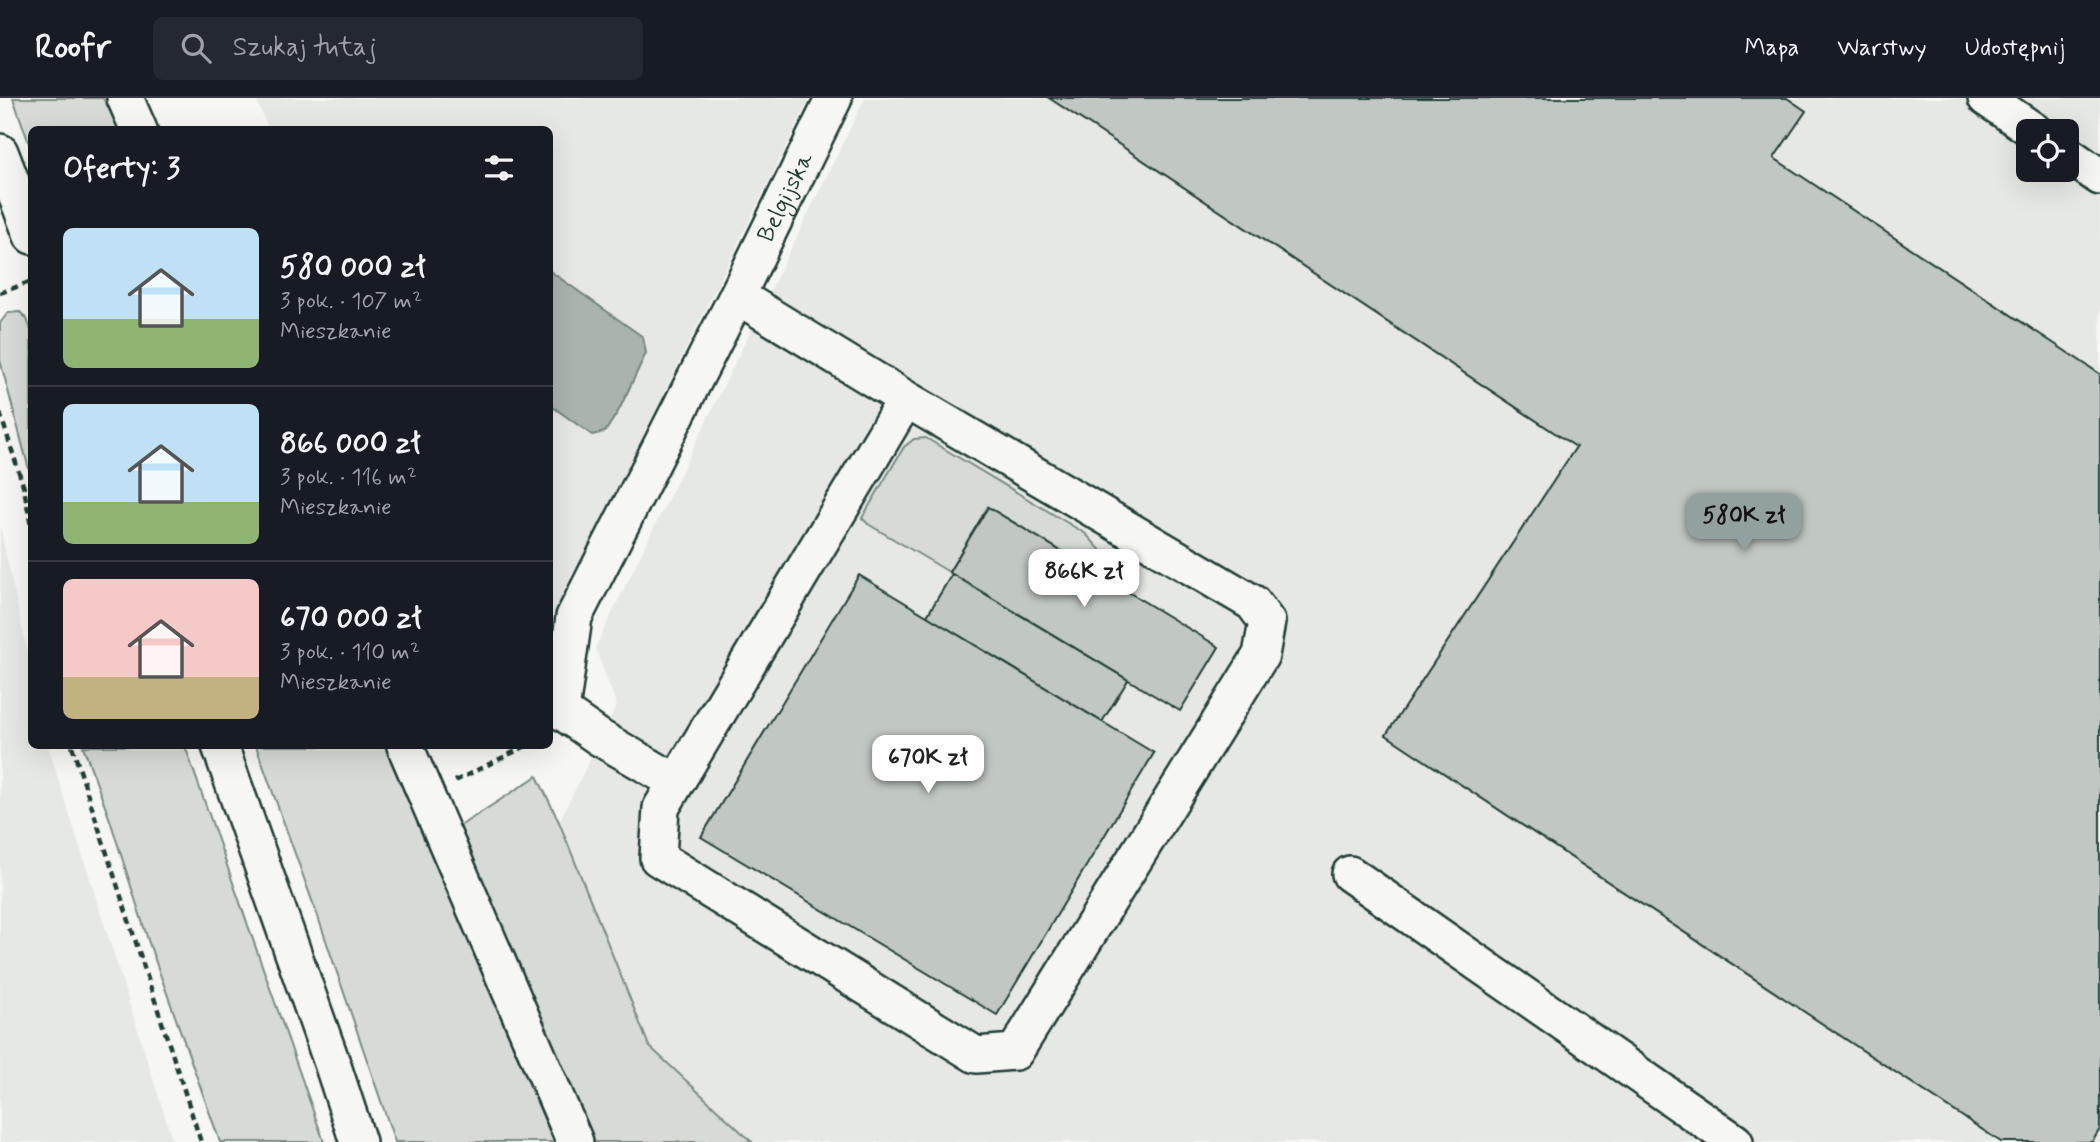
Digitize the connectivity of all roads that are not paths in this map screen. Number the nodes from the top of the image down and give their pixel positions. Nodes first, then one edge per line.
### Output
1 (125, 98) edge
2 (834, 98) edge
3 (1986, 98) edge
4 (2017, 119) edge
5 (137, 126) edge
6 (0, 152) edge
7 (2079, 162) edge
8 (2100, 177) edge
9 (28, 226) edge
10 (737, 296) junction
11 (906, 399) junction
12 (221, 749) edge
13 (406, 749) edge
14 (676, 782) junction
15 (1350, 874) dead end
16 (358, 1142) edge
17 (575, 1142) edge
18 (1735, 1142) edge

1 - 5 street
2 - 10 street, Belgijska
3 - 4 street
6 - 9 street
7 - 8 street
10 - 11 street
10 - 14 street, Belgijska
11 - 14 street
11 - 14 street
12 - 16 street
13 - 17 street
15 - 18 street

